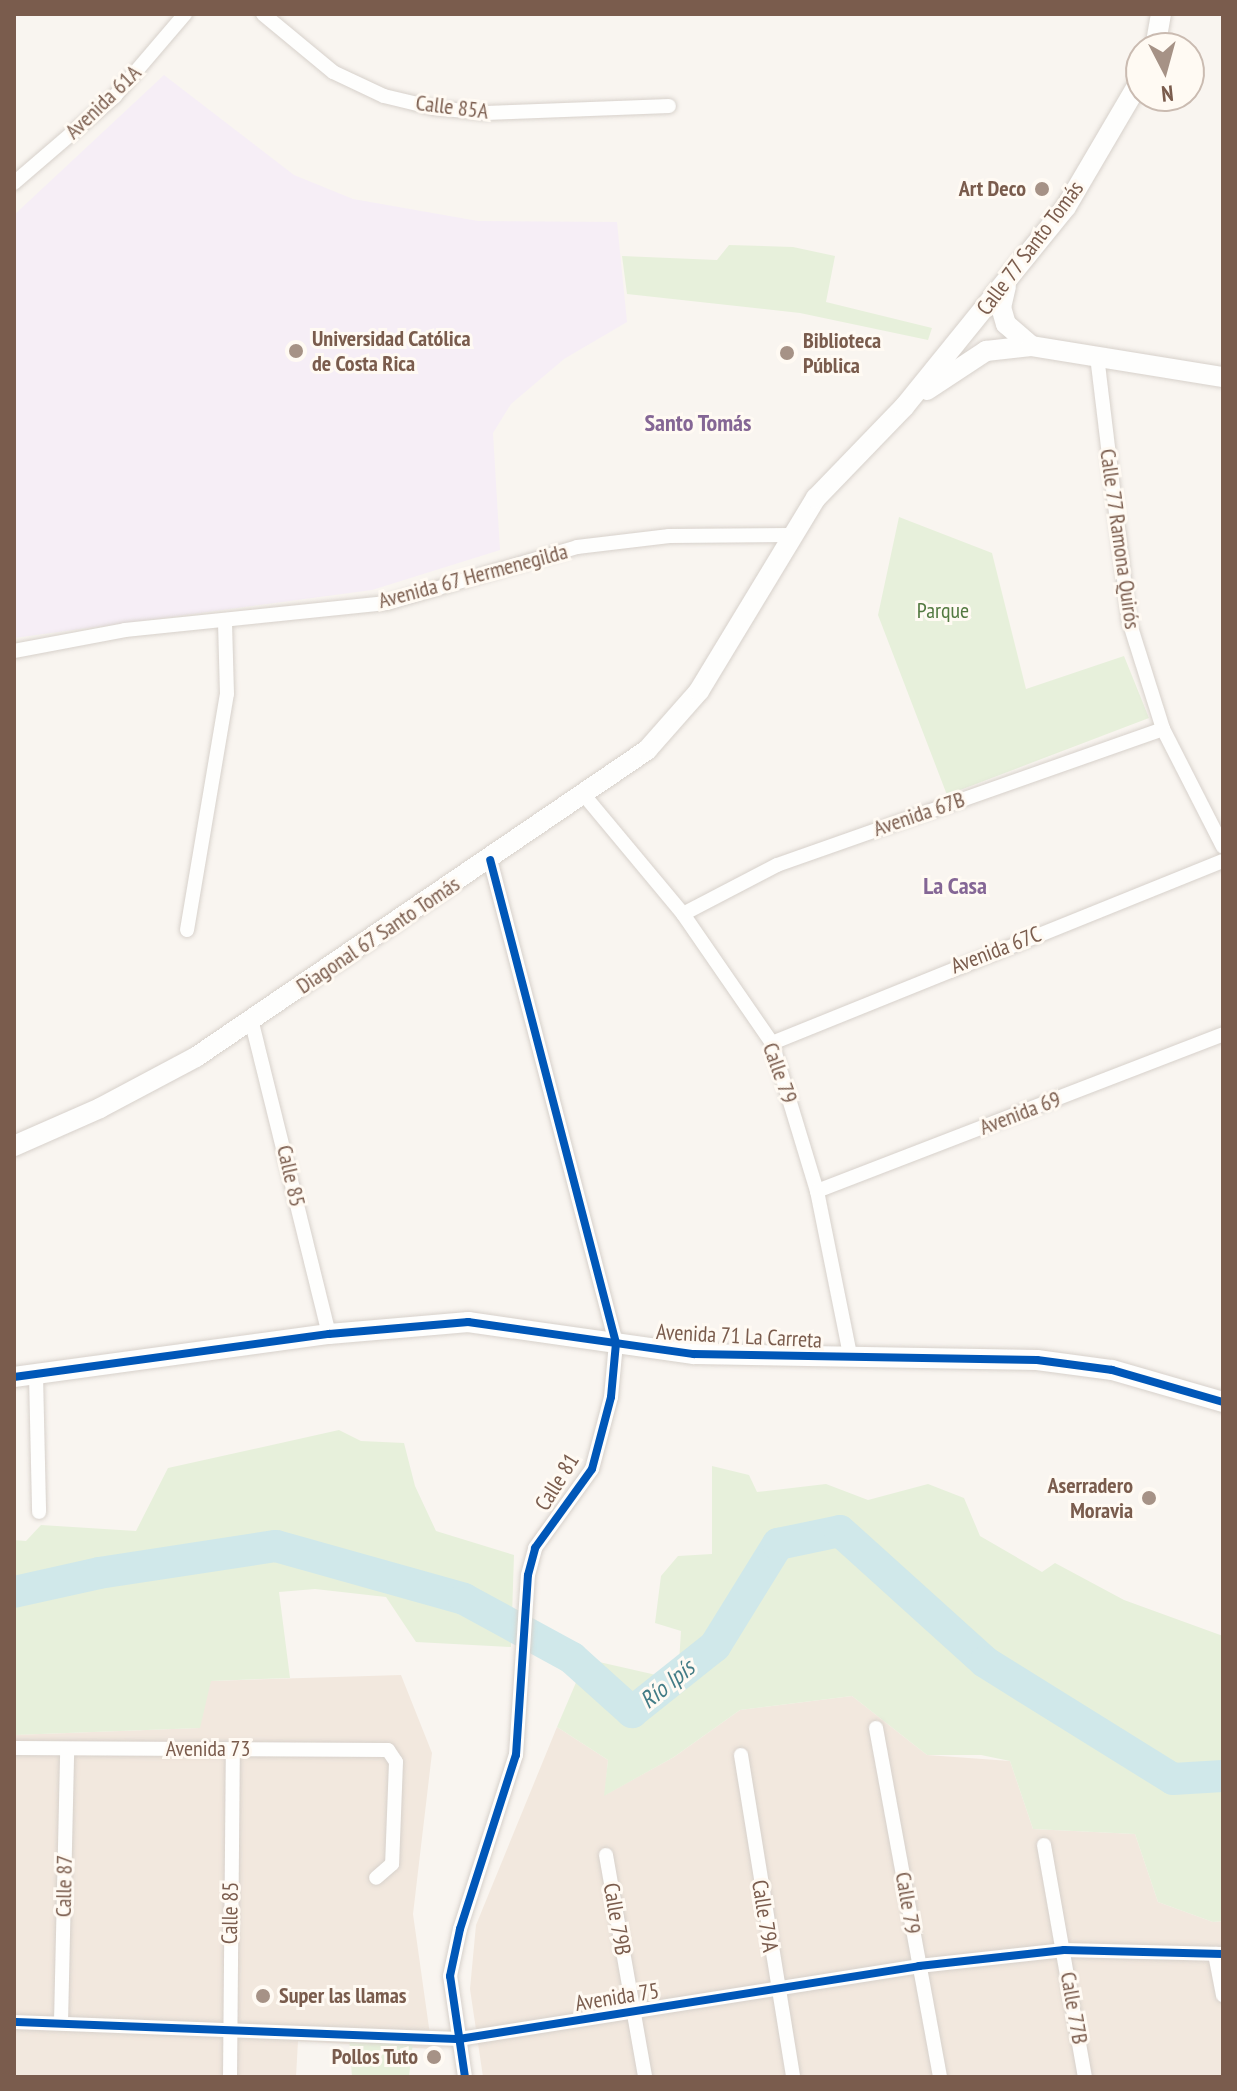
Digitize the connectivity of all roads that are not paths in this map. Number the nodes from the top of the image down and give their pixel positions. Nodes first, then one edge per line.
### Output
1 (185, 14) edge
2 (263, 14) edge
3 (669, 106) dead end
4 (1125, 106) edge
5 (14, 183) edge
6 (1012, 276) junction
7 (1031, 346) junction
8 (1097, 356) junction
9 (1223, 377) edge
10 (904, 407) junction
11 (790, 535) junction
12 (225, 622) junction
13 (14, 651) edge
14 (1163, 729) junction
15 (584, 795) junction
16 (1223, 847) edge
17 (490, 860) junction
18 (1223, 861) edge
19 (683, 914) junction
20 (187, 930) dead end
21 (251, 1019) junction
22 (1223, 1034) edge
23 (772, 1043) junction
24 (14, 1146) edge
25 (817, 1191) junction
26 (329, 1334) junction
27 (616, 1343) junction
28 (851, 1359) junction
29 (36, 1375) junction
30 (14, 1377) edge
31 (1223, 1402) edge
32 (39, 1512) dead end
33 (876, 1728) dead end
34 (14, 1748) edge
35 (67, 1749) junction
36 (233, 1749) junction
37 (741, 1755) dead end
38 (1044, 1845) dead end
39 (606, 1855) dead end
40 (376, 1878) dead end
41 (1064, 1950) junction
42 (1219, 1954) edge
43 (919, 1966) junction
44 (776, 1989) junction
45 (1223, 1995) edge
46 (633, 2013) junction
47 (14, 2022) edge
48 (61, 2023) junction
49 (229, 2027) junction
50 (459, 2039) junction
51 (230, 2077) edge
52 (465, 2077) edge
53 (645, 2077) edge
54 (793, 2077) edge
55 (940, 2077) edge
56 (1085, 2077) edge

1 - 5 street, Avenida 61A
2 - 3 street, Calle 85A
4 - 6 main road, Calle 77 Santo Tomás
6 - 7 main road
6 - 10 main road, Calle 77 Santo Tomás
7 - 8 main road
7 - 10 main road
8 - 9 main road
8 - 14 street, Calle 77 Ramona Quirós
10 - 11 main road, Diagonal 67 Santo Tomás
11 - 12 street, Avenida 67 Hermenegilda
11 - 15 main road, Diagonal 67 Santo Tomás
12 - 13 street, Avenida 67 Hermenegilda
12 - 20 street
14 - 16 street, Calle 77 Ramona Quirós
14 - 19 street, Avenida 67B
15 - 17 main road, Diagonal 67 Santo Tomás
15 - 19 street, Calle 79
17 - 21 main road, Diagonal 67 Santo Tomás
17 - 27 street, Calle 81
18 - 23 street, Avenida 67C
19 - 23 street, Calle 79
21 - 24 main road, Diagonal 67 Santo Tomás
21 - 26 street, Calle 85
22 - 25 street, Avenida 69
23 - 25 street, Calle 79
25 - 28 street, Calle 79
26 - 27 main road, Avenida 71 La Carreta
26 - 29 main road, Avenida 71 La Carreta
27 - 28 main road, Avenida 71 La Carreta
27 - 50 street, Calle 81
28 - 31 main road, Avenida 71 La Carreta
29 - 30 main road, Avenida 71 La Carreta
29 - 32 street
33 - 43 street, Calle 79
34 - 35 street, Avenida 73
35 - 36 street, Avenida 73
35 - 48 street, Calle 87
36 - 40 street, Avenida 73
36 - 49 street, Calle 85
37 - 44 street, Calle 79A
38 - 41 street, Calle 77B
39 - 46 street, Calle 79B
41 - 42 street, Avenida 75
41 - 43 street, Avenida 75
41 - 56 street, Calle 77B
42 - 45 street
43 - 44 street, Avenida 75
43 - 55 street, Calle 79
44 - 46 street, Avenida 75
44 - 54 street, Calle 79A
46 - 50 street, Avenida 75
46 - 53 street, Calle 79B
47 - 48 street, Avenida 75
48 - 49 street, Avenida 75
49 - 50 street, Avenida 75
49 - 51 street, Calle 85
50 - 52 street, Calle 81

